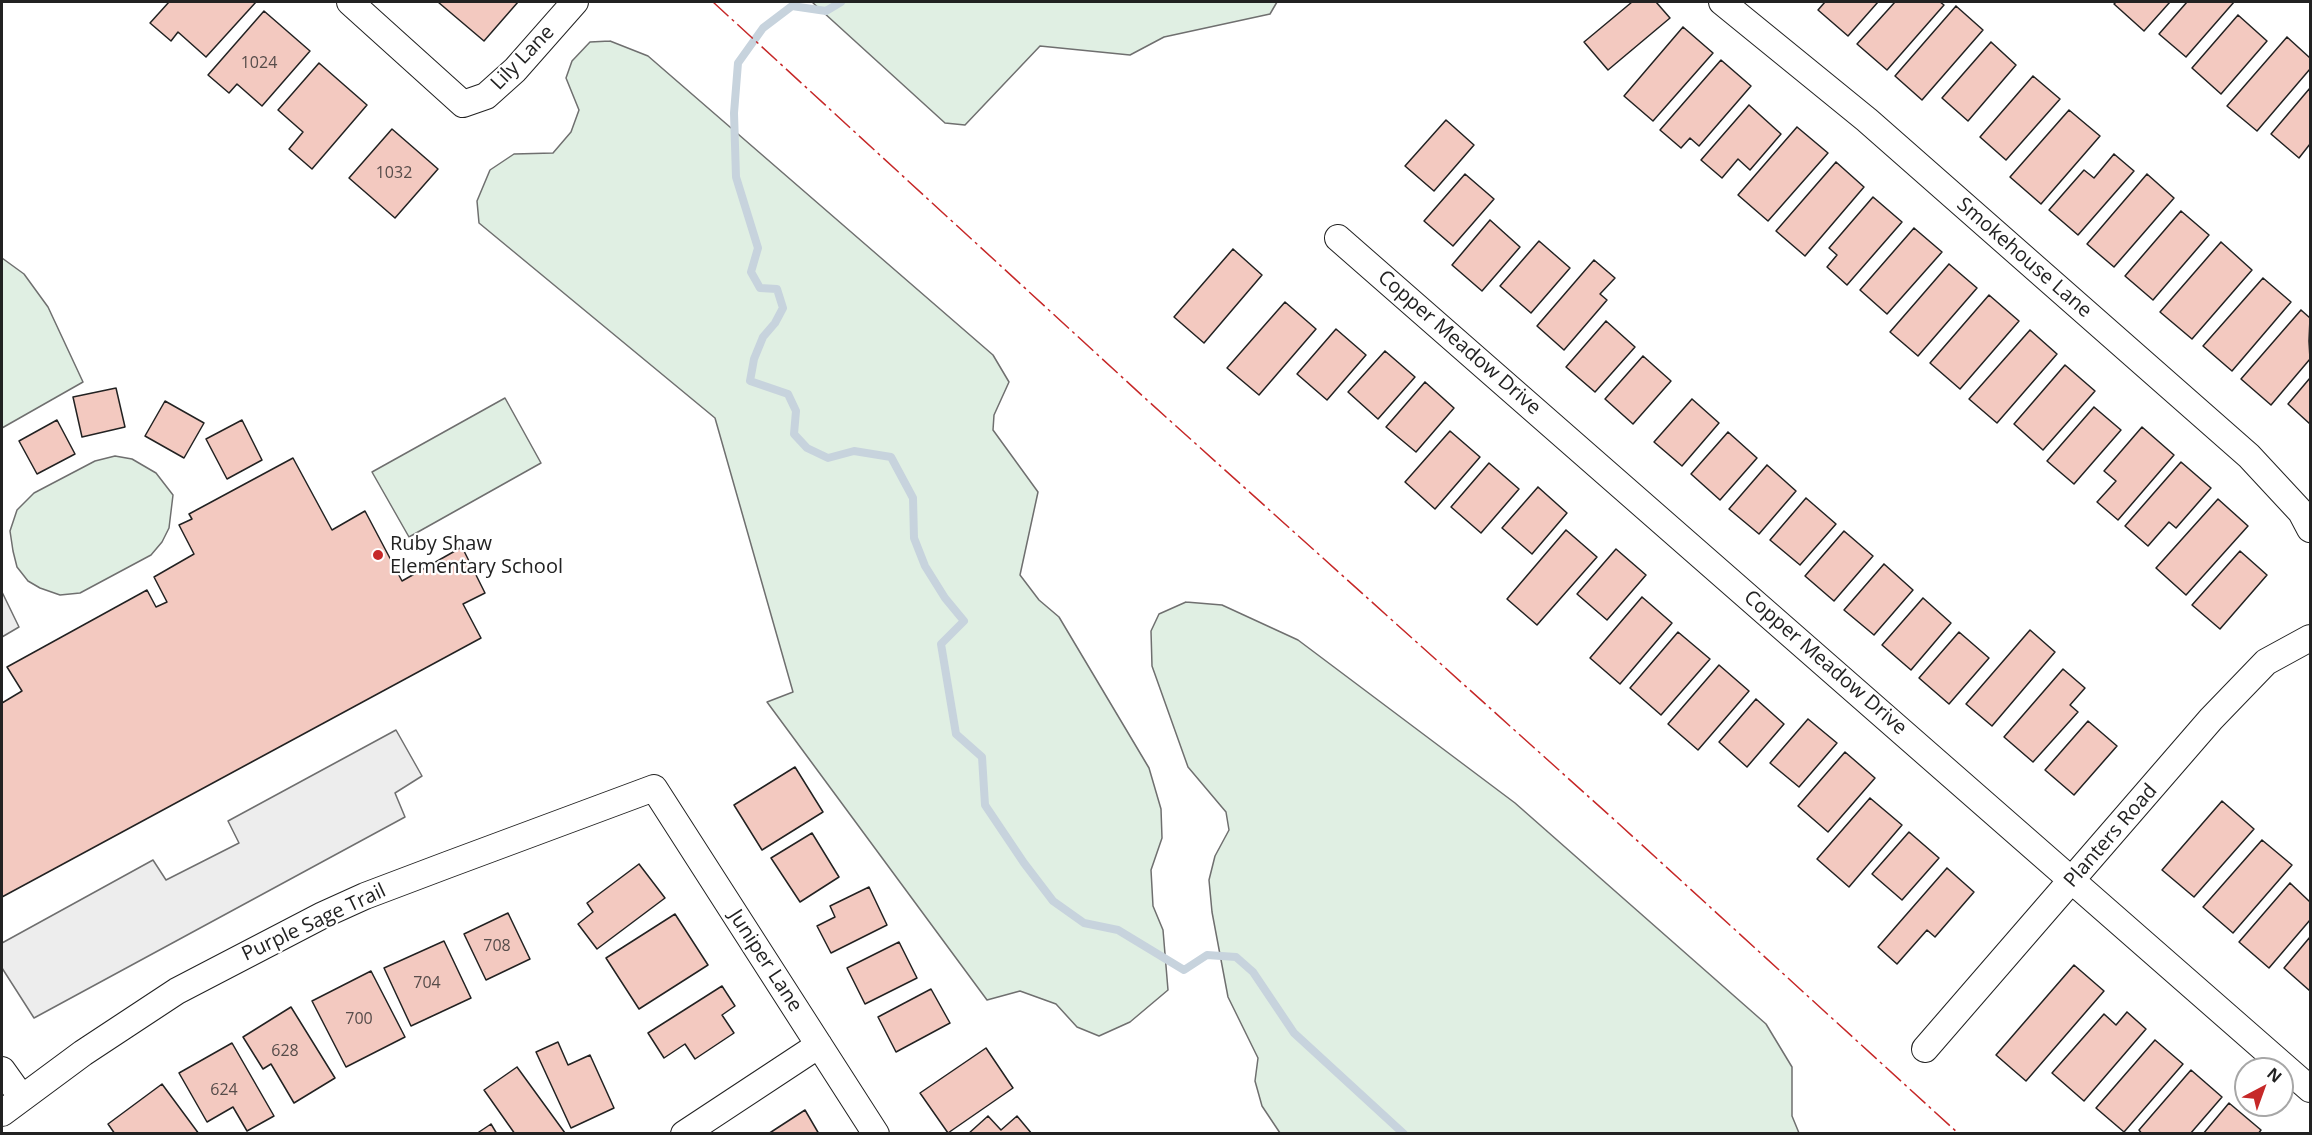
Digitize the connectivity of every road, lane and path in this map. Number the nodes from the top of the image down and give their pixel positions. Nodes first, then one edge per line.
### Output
1 (350, 2) edge
2 (575, 2) edge
3 (1722, 2) edge
4 (1338, 238) dead end
5 (2310, 529) edge
6 (2310, 638) edge
7 (654, 788) joint
8 (2073, 880) junction
9 (819, 1045) junction
10 (1925, 1049) dead end
11 (2, 1070) edge
12 (2310, 1089) edge
13 (22, 1098) junction
14 (2, 1113) edge
15 (684, 1134) edge
16 (876, 1134) edge

1 - 2 street, Lily Lane
3 - 5 street, Smokehouse Lane
4 - 8 street, Copper Meadow Drive
6 - 8 street, Planters Road
7 - 9 street, Juniper Lane
7 - 13 street, Purple Sage Trail
8 - 10 street, Planters Road
8 - 12 street, Copper Meadow Drive
9 - 15 street
9 - 16 street, Juniper Lane
11 - 13 street
13 - 14 street, Purple Sage Trail

